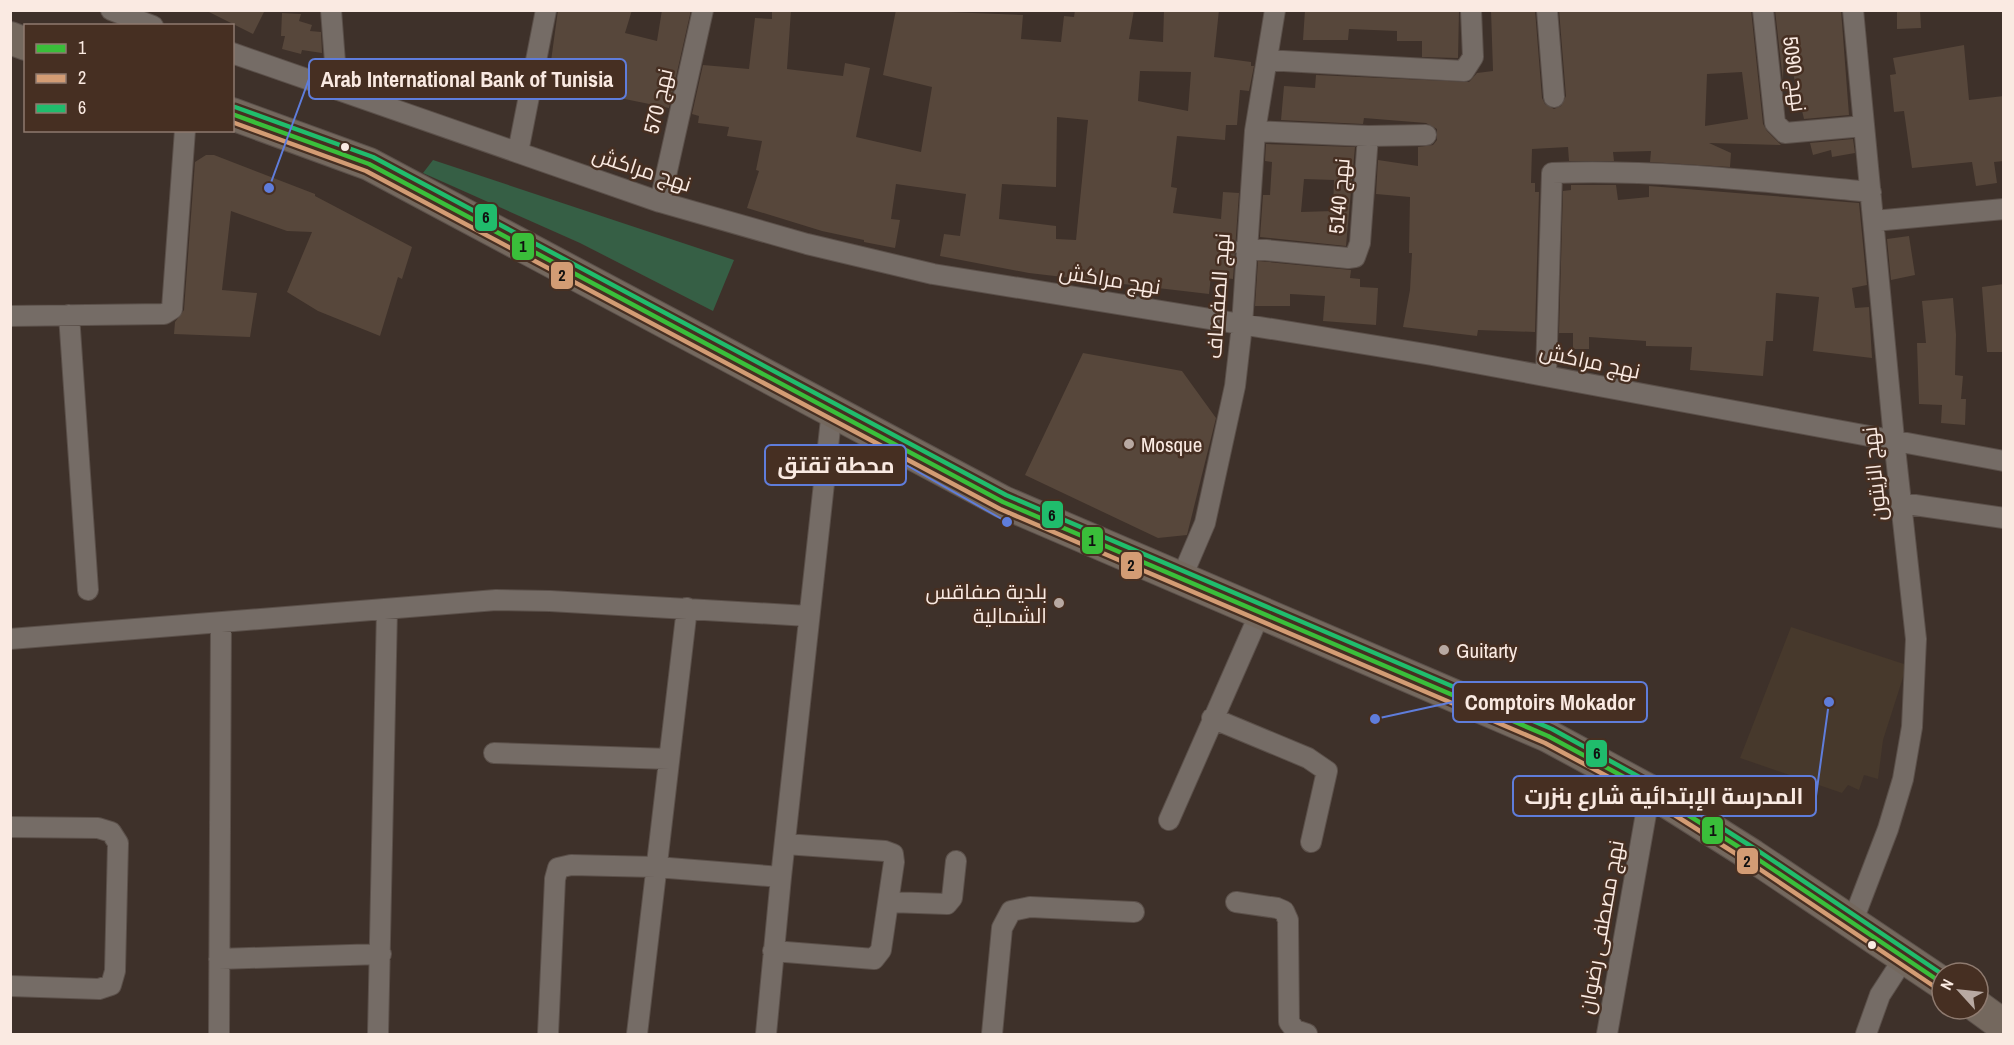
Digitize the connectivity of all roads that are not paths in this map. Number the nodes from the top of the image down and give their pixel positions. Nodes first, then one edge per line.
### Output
1 (111, 10) edge
2 (331, 10) edge
3 (546, 10) edge
4 (703, 10) edge
5 (1275, 10) edge
6 (1471, 10) edge
7 (1547, 10) edge
8 (1763, 10) edge
9 (1853, 10) edge
10 (148, 24) edge
11 (234, 54) edge
12 (1267, 60) junction
13 (336, 88) junction
14 (1554, 97) dead end
15 (234, 115) edge
16 (1864, 126) junction
17 (1255, 131) junction
18 (185, 132) edge
19 (1426, 135) dead end
20 (1368, 136) junction
21 (518, 152) junction
22 (1872, 192) junction
23 (660, 202) junction
24 (2004, 209) edge
25 (1875, 221) junction
26 (1245, 248) junction
27 (69, 315) junction
28 (10, 316) edge
29 (1242, 325) junction
30 (1546, 375) junction
31 (832, 410) junction
32 (1894, 439) junction
33 (2004, 461) edge
34 (1901, 503) junction
35 (2004, 518) edge
36 (1181, 579) junction
37 (88, 590) dead end
38 (687, 608) junction
39 (387, 609) junction
40 (1260, 614) junction
41 (808, 616) junction
42 (221, 623) junction
43 (10, 639) edge
44 (1212, 718) junction
45 (494, 753) dead end
46 (669, 759) junction
47 (1650, 792) junction
48 (1169, 820) dead end
49 (10, 827) edge
50 (1311, 842) dead end
51 (785, 844) junction
52 (956, 861) dead end
53 (657, 867) junction
54 (781, 877) junction
55 (889, 902) junction
56 (1236, 902) dead end
57 (1134, 912) dead end
58 (1852, 923) junction
59 (773, 951) junction
60 (381, 954) junction
61 (219, 958) junction
62 (1904, 958) junction
63 (1930, 975) edge
64 (10, 986) edge
65 (1990, 1016) edge
66 (2004, 1026) edge
67 (219, 1035) edge
68 (378, 1035) edge
69 (548, 1035) edge
70 (637, 1035) edge
71 (766, 1035) edge
72 (992, 1035) edge
73 (1306, 1035) edge
74 (1607, 1035) edge
75 (1866, 1035) edge

1 - 10 street
2 - 13 street
3 - 21 street
4 - 23 street, نهج 570
5 - 12 street, نهج الصفصاف
6 - 12 street
7 - 14 street
8 - 16 street, نهج 5090
9 - 16 street, نهج الزيتون
11 - 13 street, نهج مراكش
12 - 17 street, نهج الصفصاف
13 - 21 street, نهج مراكش
15 - 31 main road
16 - 22 street, نهج الزيتون
17 - 20 street
17 - 26 street, نهج الصفصاف
18 - 27 street
19 - 20 street
20 - 26 street, نهج 5140
21 - 23 street, نهج مراكش
22 - 25 street, نهج الزيتون
22 - 30 street
23 - 29 street, نهج مراكش
24 - 25 street
25 - 32 street, نهج الزيتون
26 - 29 street, نهج الصفصاف
27 - 28 street
27 - 37 street
29 - 30 street, نهج مراكش
29 - 36 street, نهج الصفصاف
30 - 32 street, نهج مراكش
31 - 36 main road
31 - 41 street
32 - 33 street, نهج مراكش
32 - 34 street, نهج الزيتون
34 - 35 street
34 - 58 street, نهج الزيتون
36 - 40 main road
38 - 39 street
38 - 41 street
38 - 46 street
39 - 42 street
39 - 60 street
40 - 44 street
40 - 47 main road
41 - 51 street
42 - 43 street
42 - 61 street
44 - 48 street
44 - 50 street
45 - 46 street
46 - 53 street
47 - 58 main road
47 - 74 street, نهج مصطفى رضوان
49 - 64 street
51 - 54 street
51 - 55 street
52 - 55 street
53 - 54 street
53 - 69 street
53 - 70 street
54 - 59 street
55 - 59 street
56 - 73 street
57 - 72 street
58 - 62 main road
59 - 71 street
60 - 61 street
60 - 68 street
61 - 67 street
62 - 63 main road
62 - 75 street
65 - 66 main road

